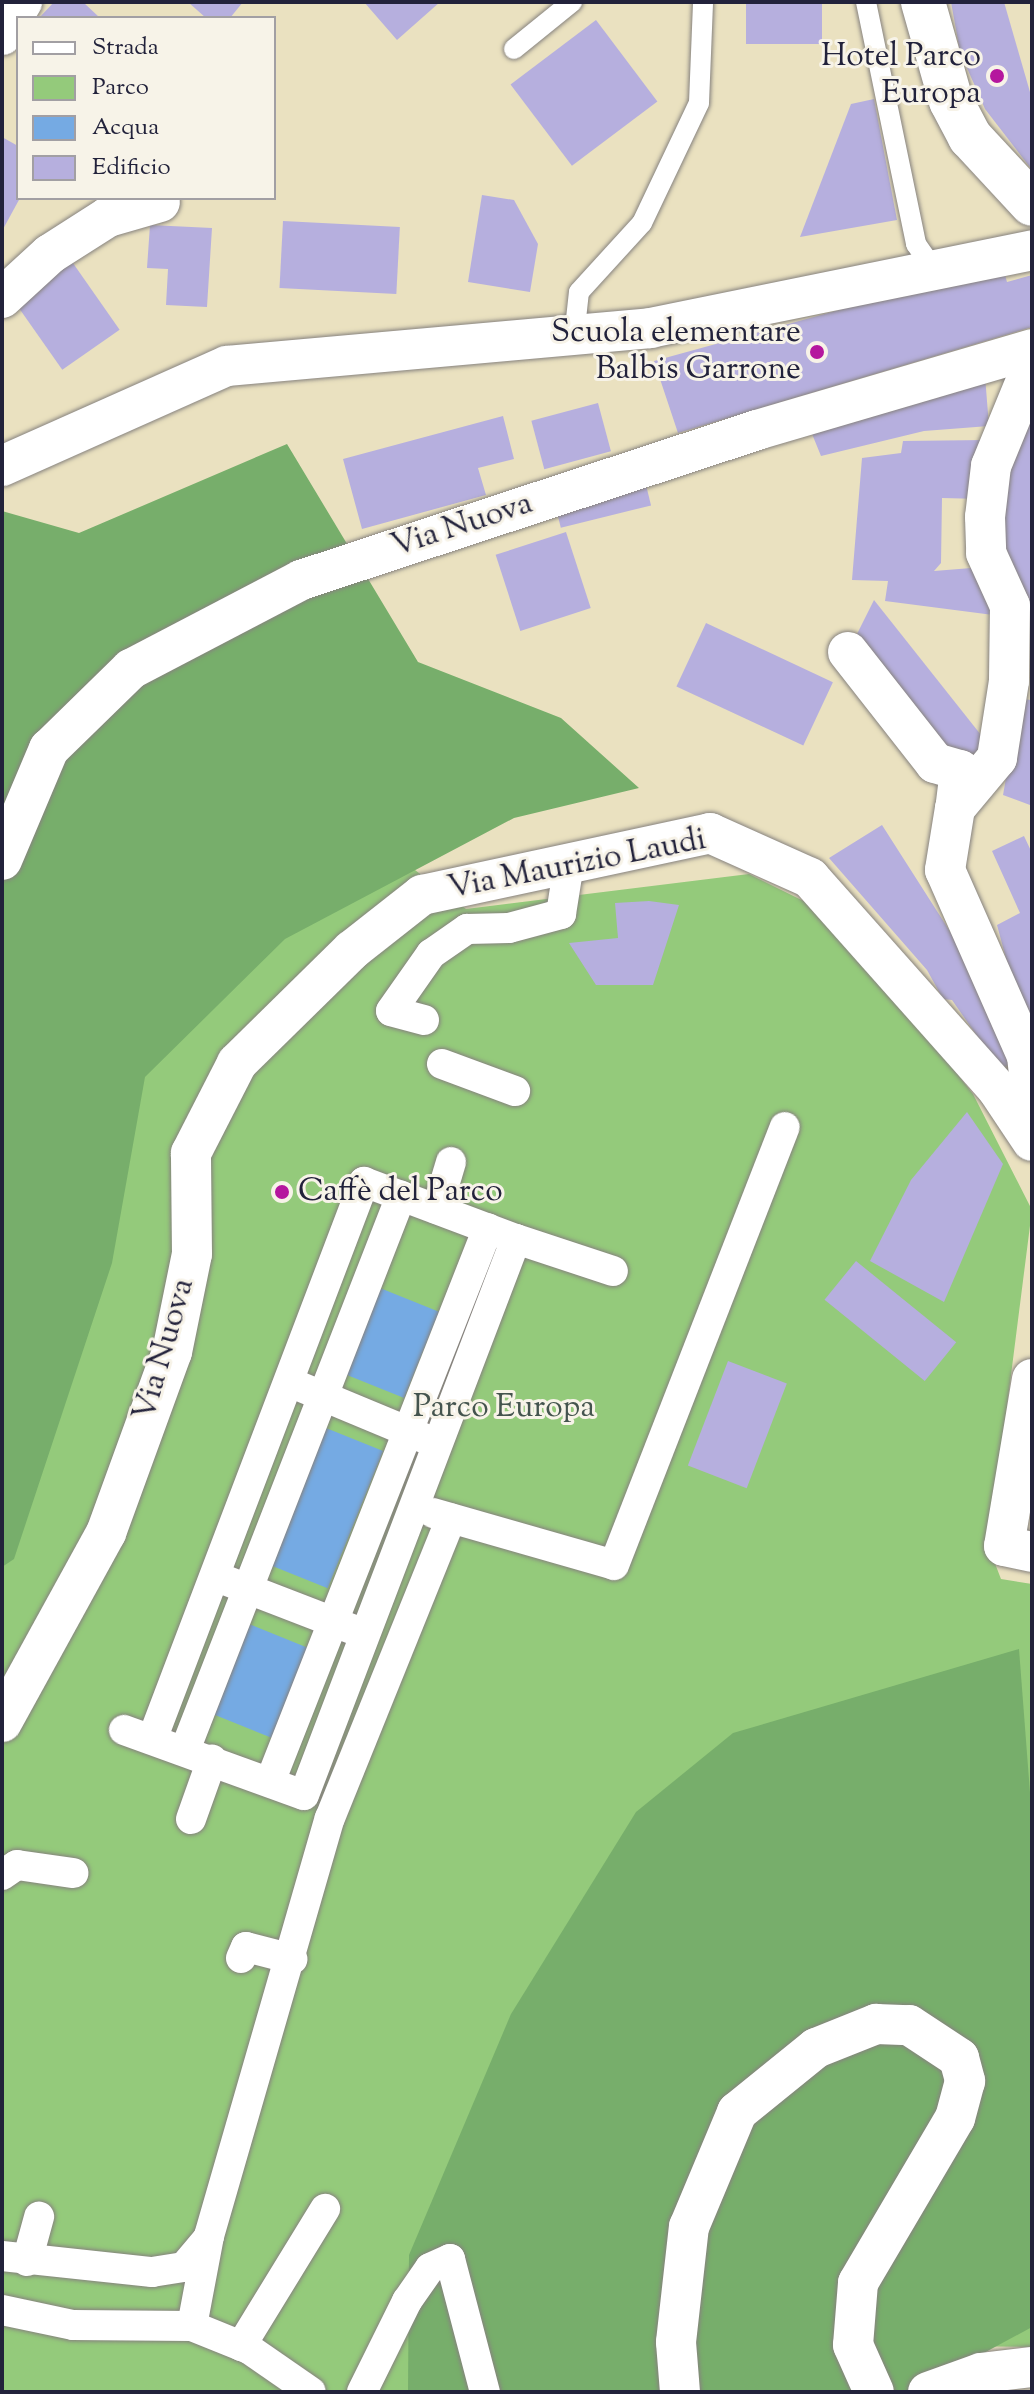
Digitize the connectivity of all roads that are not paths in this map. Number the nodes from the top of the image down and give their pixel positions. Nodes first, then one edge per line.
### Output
1 (22, 2) edge
2 (572, 2) edge
3 (703, 2) edge
4 (866, 2) edge
5 (923, 2) edge
6 (2, 35) edge
7 (514, 49) dead end
8 (160, 202) dead end
9 (1032, 204) edge
10 (1032, 250) edge
11 (935, 271) junction
12 (2, 298) edge
13 (574, 337) junction
14 (1032, 349) edge
15 (1032, 366) edge
16 (2, 466) edge
17 (1021, 616) edge
18 (848, 652) dead end
19 (955, 808) junction
20 (2, 860) edge
21 (549, 876) junction
22 (422, 895) joint
23 (424, 1020) dead end
24 (442, 1064) dead end
25 (515, 1091) dead end
26 (1032, 1101) edge
27 (785, 1127) dead end
28 (1032, 1141) edge
29 (451, 1162) dead end
30 (401, 1196) junction
31 (437, 1209) junction
32 (488, 1228) junction
33 (516, 1239) junction
34 (613, 1271) dead end
35 (1032, 1379) edge
36 (288, 1382) junction
37 (319, 1395) junction
38 (408, 1431) junction
39 (438, 1444) junction
40 (414, 1507) junction
41 (451, 1518) junction
42 (1032, 1552) edge
43 (214, 1576) junction
44 (245, 1588) junction
45 (334, 1623) junction
46 (366, 1635) junction
47 (2, 1722) edge
48 (198, 1755) junction
49 (270, 1782) junction
50 (304, 1795) junction
51 (336, 1806) junction
52 (191, 1819) dead end
53 (73, 1873) dead end
54 (2, 1875) edge
55 (241, 1958) dead end
56 (292, 1959) junction
57 (325, 2209) dead end
58 (39, 2217) dead end
59 (209, 2236) junction
60 (15, 2258) edge
61 (2, 2310) edge
62 (192, 2326) junction
63 (241, 2346) junction
64 (1032, 2367) edge
65 (311, 2392) edge
66 (362, 2392) edge
67 (485, 2392) edge
68 (680, 2392) edge
69 (874, 2392) edge
70 (928, 2392) edge

1 - 6 street
2 - 7 lane
3 - 13 lane
4 - 11 lane
5 - 9 street
8 - 12 street
10 - 11 street
11 - 13 street
13 - 16 street
14 - 20 street, Via Nuova
15 - 17 street
17 - 19 street
18 - 19 street
19 - 26 street
21 - 22 street, Via Maurizio Laudi
21 - 23 street
21 - 28 street, Via Maurizio Laudi
22 - 47 street, Via Nuova
24 - 25 street
27 - 41 street
29 - 31 street
30 - 31 street
30 - 36 street
30 - 37 street
31 - 32 street
32 - 33 street
32 - 38 street
33 - 34 street
33 - 39 street
35 - 42 street
36 - 37 street
36 - 43 street
37 - 38 street
37 - 44 street
38 - 39 street
38 - 45 street
39 - 40 street
40 - 41 street
40 - 46 street
41 - 51 street
43 - 44 street
43 - 48 street
44 - 45 street
44 - 48 street
45 - 46 street
45 - 49 street
46 - 50 street
48 - 49 street
48 - 52 street
49 - 50 street
50 - 51 street
51 - 56 street
53 - 54 street
55 - 56 street
56 - 59 street
57 - 63 street
58 - 60 street
59 - 60 street
59 - 62 street
61 - 62 street
62 - 63 street
63 - 65 street
64 - 70 street
66 - 67 street
68 - 69 street

